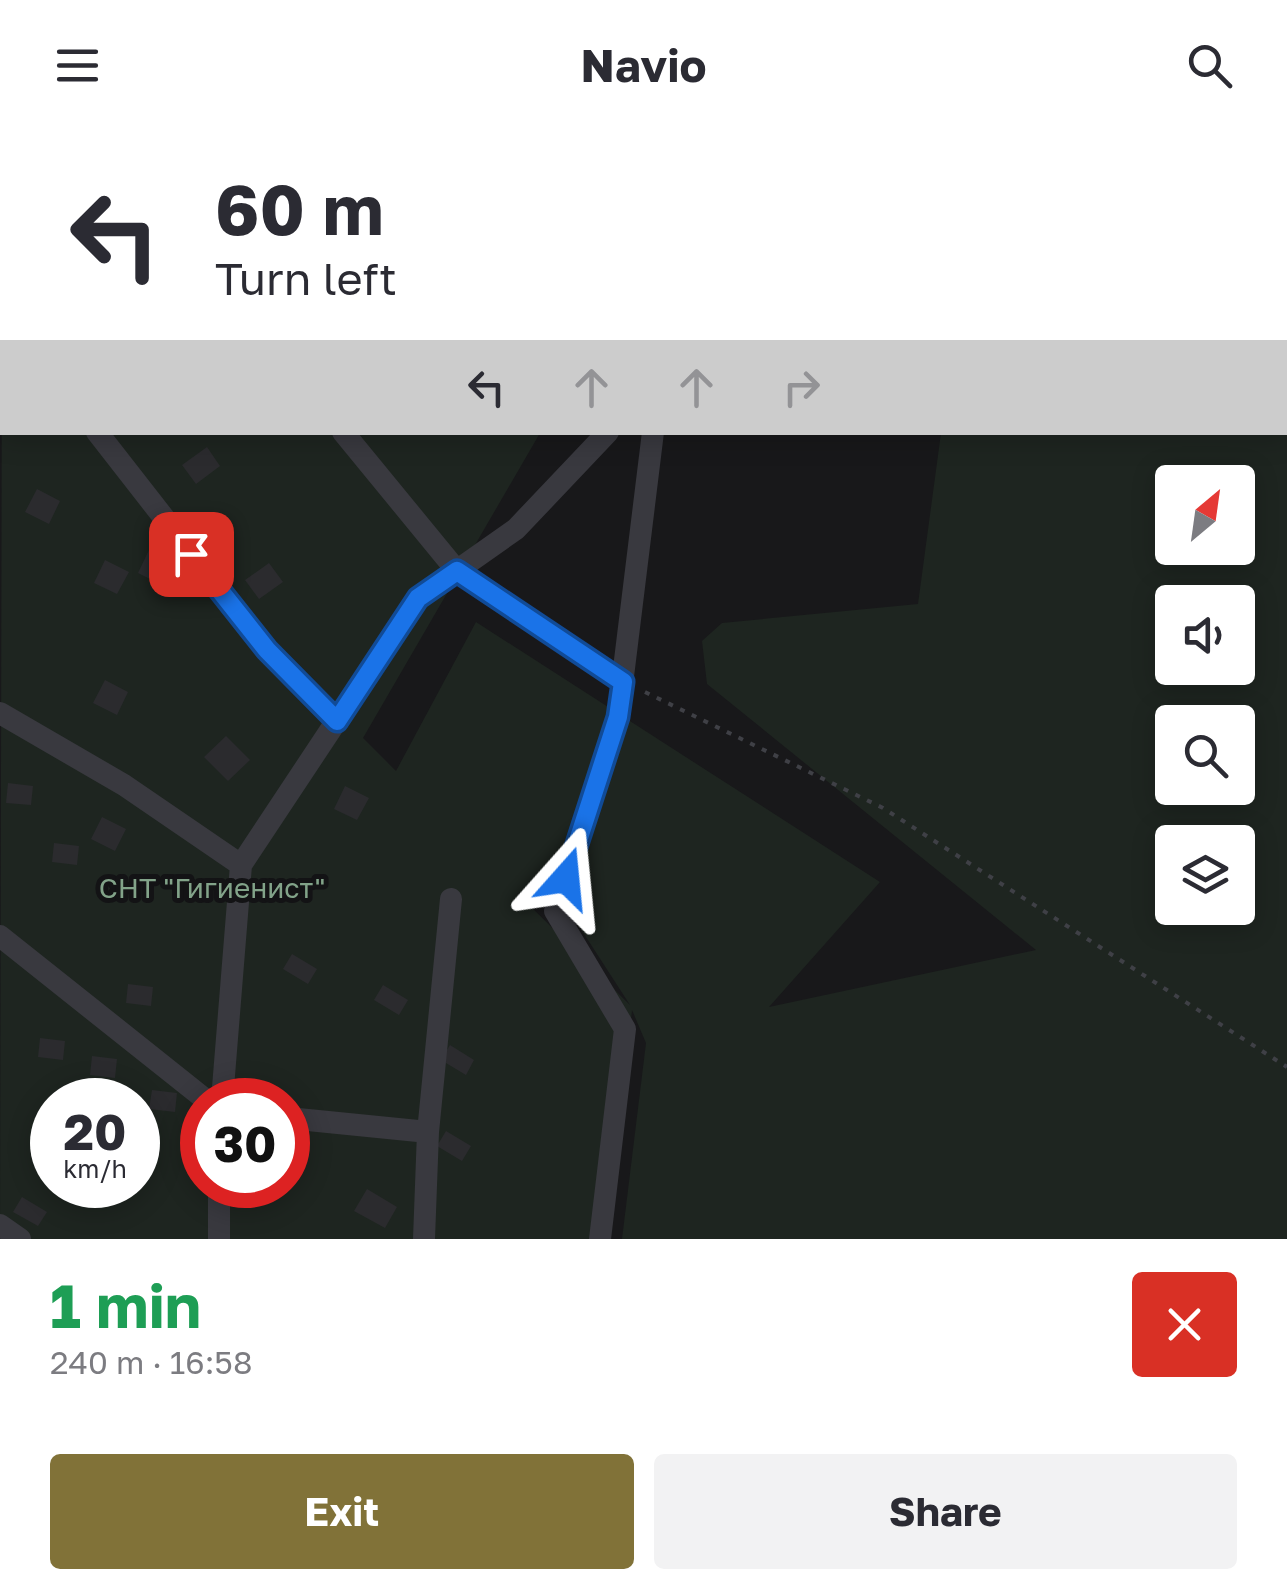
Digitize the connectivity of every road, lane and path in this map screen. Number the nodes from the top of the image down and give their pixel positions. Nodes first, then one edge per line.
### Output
1 (99, 435) edge
2 (344, 435) edge
3 (605, 435) edge
4 (652, 435) edge
5 (457, 571) junction
6 (623, 682) junction
7 (0, 713) edge
8 (337, 721) junction
9 (240, 864) junction
10 (450, 899) dead end
11 (0, 936) edge
12 (1287, 1068) edge
13 (224, 1078) edge
14 (180, 1079) edge
15 (310, 1120) edge
16 (428, 1132) junction
17 (219, 1208) edge
18 (0, 1225) edge
19 (20, 1239) edge
20 (218, 1239) edge
21 (424, 1239) edge
22 (600, 1239) edge

1 - 8 street
2 - 5 street
3 - 5 street
4 - 6 street
5 - 6 street
5 - 8 street
6 - 12 path
6 - 22 street
7 - 9 street
8 - 9 street
9 - 13 street
10 - 16 street
11 - 14 street
15 - 16 street
16 - 21 street
17 - 20 street
18 - 19 street

